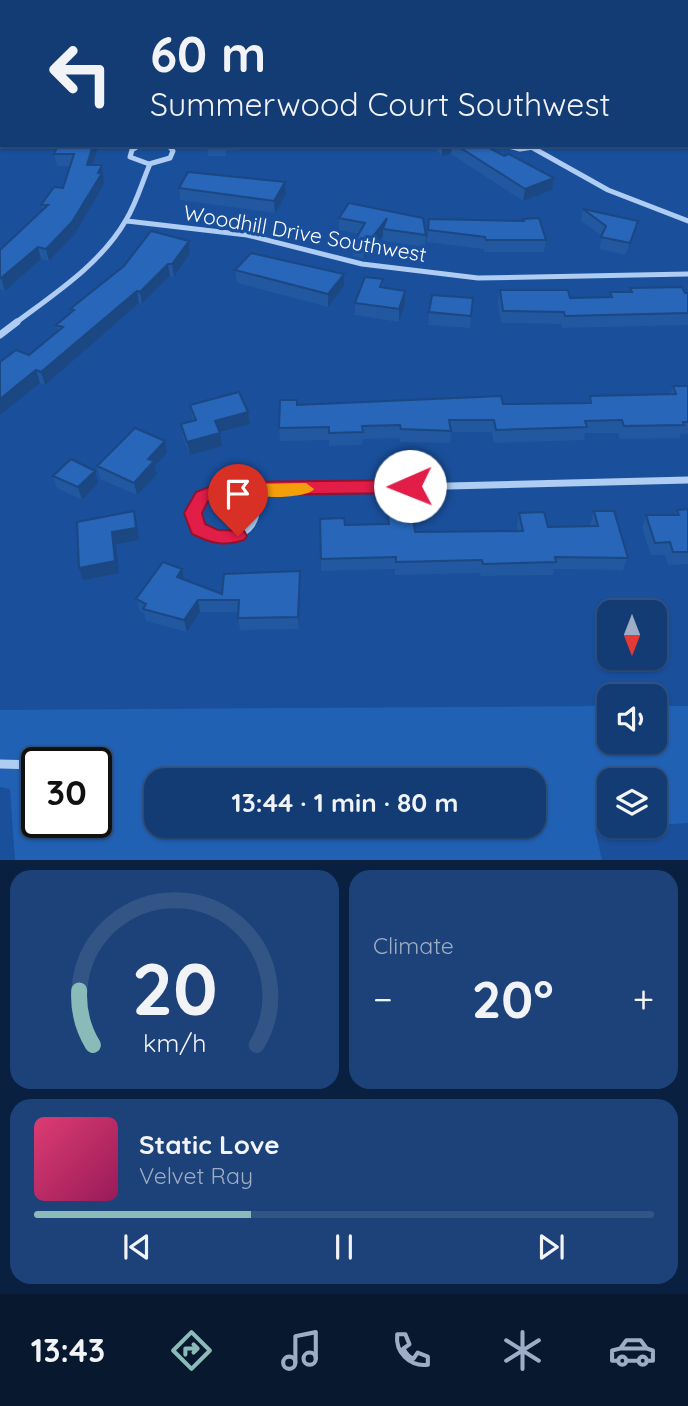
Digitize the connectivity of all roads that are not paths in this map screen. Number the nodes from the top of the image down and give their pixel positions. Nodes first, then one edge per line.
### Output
1 (137, 147) edge
2 (170, 147) edge
3 (512, 147) edge
4 (530, 147) edge
5 (536, 147) edge
6 (149, 164) junction
7 (127, 221) junction
8 (688, 221) edge
9 (688, 274) edge
10 (0, 335) edge
11 (688, 480) edge
12 (243, 491) junction
13 (0, 764) edge
14 (21, 765) edge

1 - 6 street
2 - 6 street
3 - 4 street
5 - 8 street
6 - 7 street
7 - 9 street, Woodhill Drive Southwest
7 - 10 street
11 - 12 street
12 - 12 street
13 - 14 street

